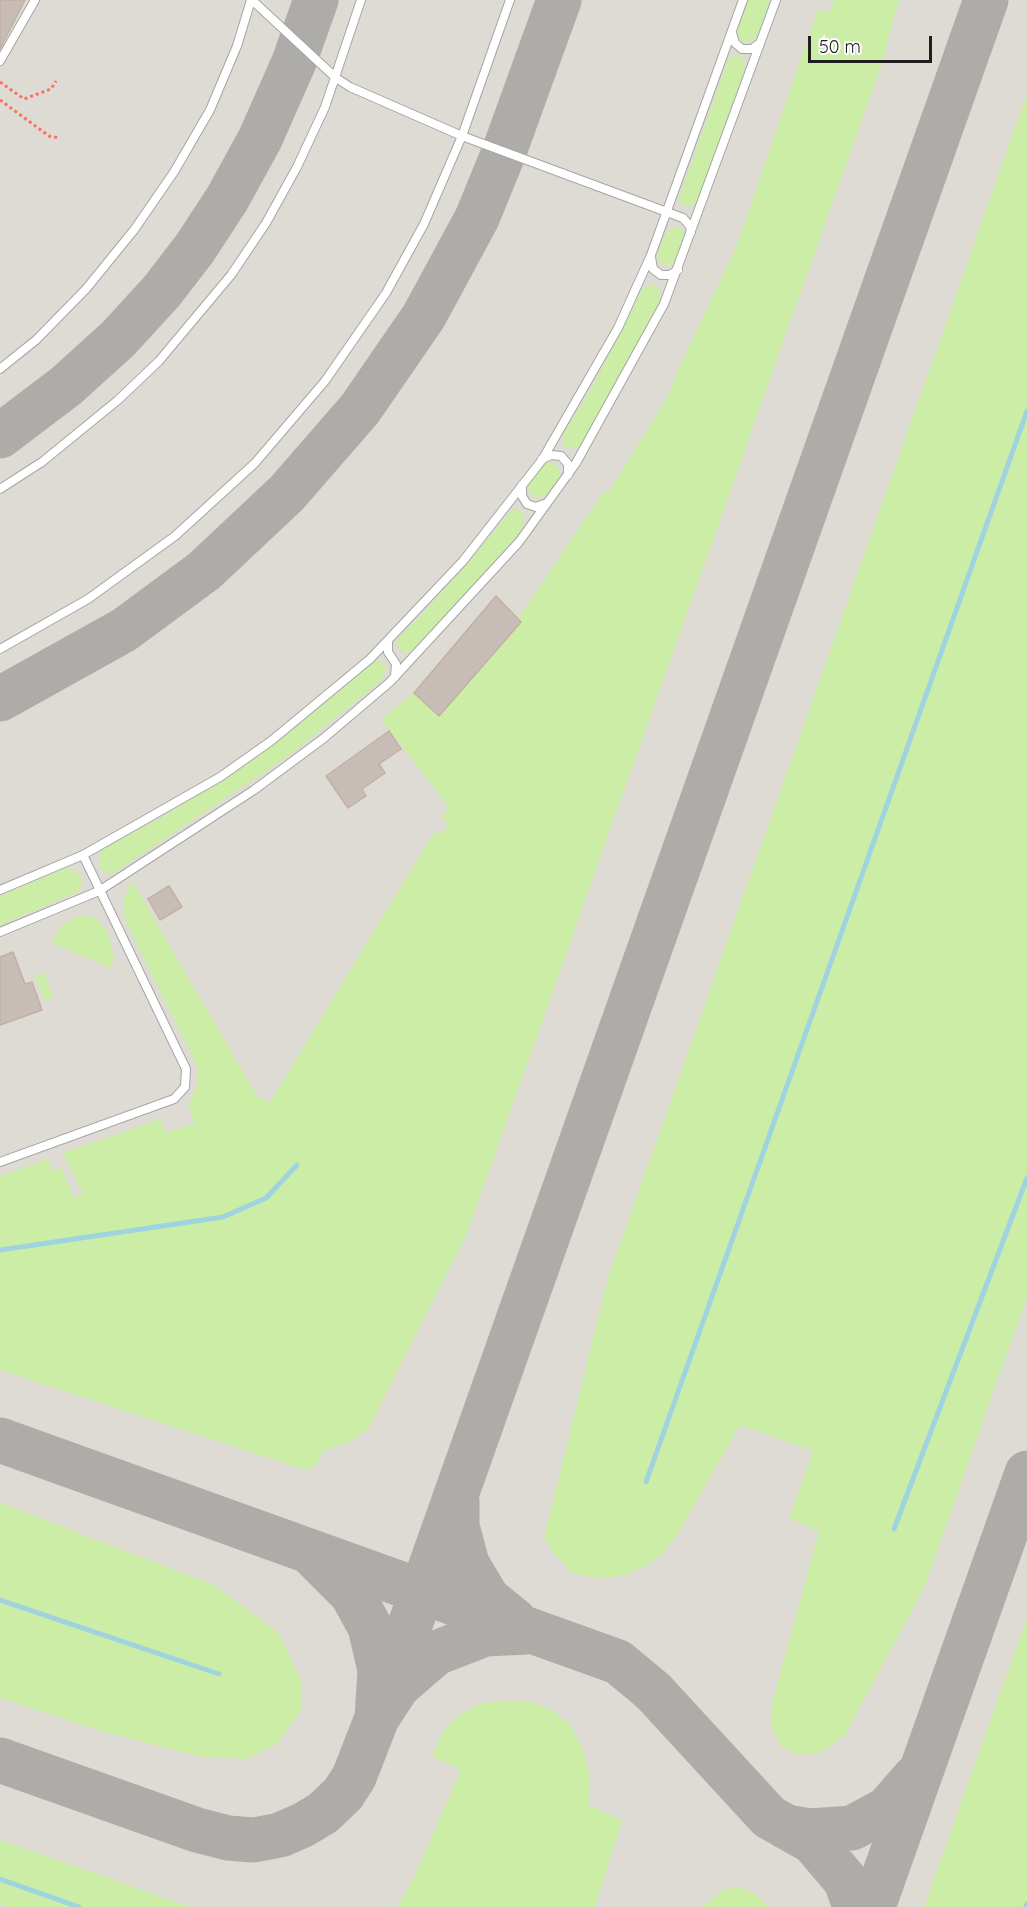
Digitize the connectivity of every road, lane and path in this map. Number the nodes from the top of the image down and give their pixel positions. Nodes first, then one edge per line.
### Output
1 (35, 0) edge
2 (252, 0) edge
3 (361, 0) edge
4 (510, 0) edge
5 (743, 0) edge
6 (776, 0) edge
7 (733, 29) junction
8 (762, 39) junction
9 (0, 61) edge
10 (336, 78) junction
11 (56, 81) dead end
12 (0, 82) edge
13 (0, 100) edge
14 (462, 136) junction
15 (59, 138) dead end
16 (667, 212) junction
17 (691, 237) junction
18 (651, 255) junction
19 (680, 266) junction
20 (0, 369) edge
21 (542, 460) junction
22 (566, 479) junction
23 (525, 482) junction
24 (0, 489) edge
25 (549, 501) junction
26 (391, 638) junction
27 (0, 649) edge
28 (415, 657) junction
29 (391, 658) junction
30 (370, 659) junction
31 (394, 679) junction
32 (83, 855) junction
33 (0, 890) edge
34 (99, 891) junction
35 (0, 932) edge
36 (0, 1162) edge

1 - 9 lane
2 - 10 lane
2 - 20 lane
3 - 10 lane
4 - 14 lane
5 - 7 lane
6 - 8 lane
7 - 8 lane
7 - 16 lane
8 - 17 lane
10 - 14 lane
10 - 24 lane
11 - 12 path
13 - 15 path
14 - 16 lane
14 - 27 lane
16 - 17 lane
16 - 18 lane
17 - 19 lane
18 - 19 lane
18 - 21 lane
19 - 22 lane
21 - 22 lane
21 - 23 lane
22 - 25 lane
23 - 25 lane
23 - 26 lane
25 - 28 lane
26 - 29 lane
26 - 30 lane
28 - 29 lane
28 - 31 lane
29 - 30 lane
29 - 31 lane
30 - 32 lane
31 - 34 lane
32 - 33 lane
32 - 34 lane
34 - 35 lane
34 - 36 lane

